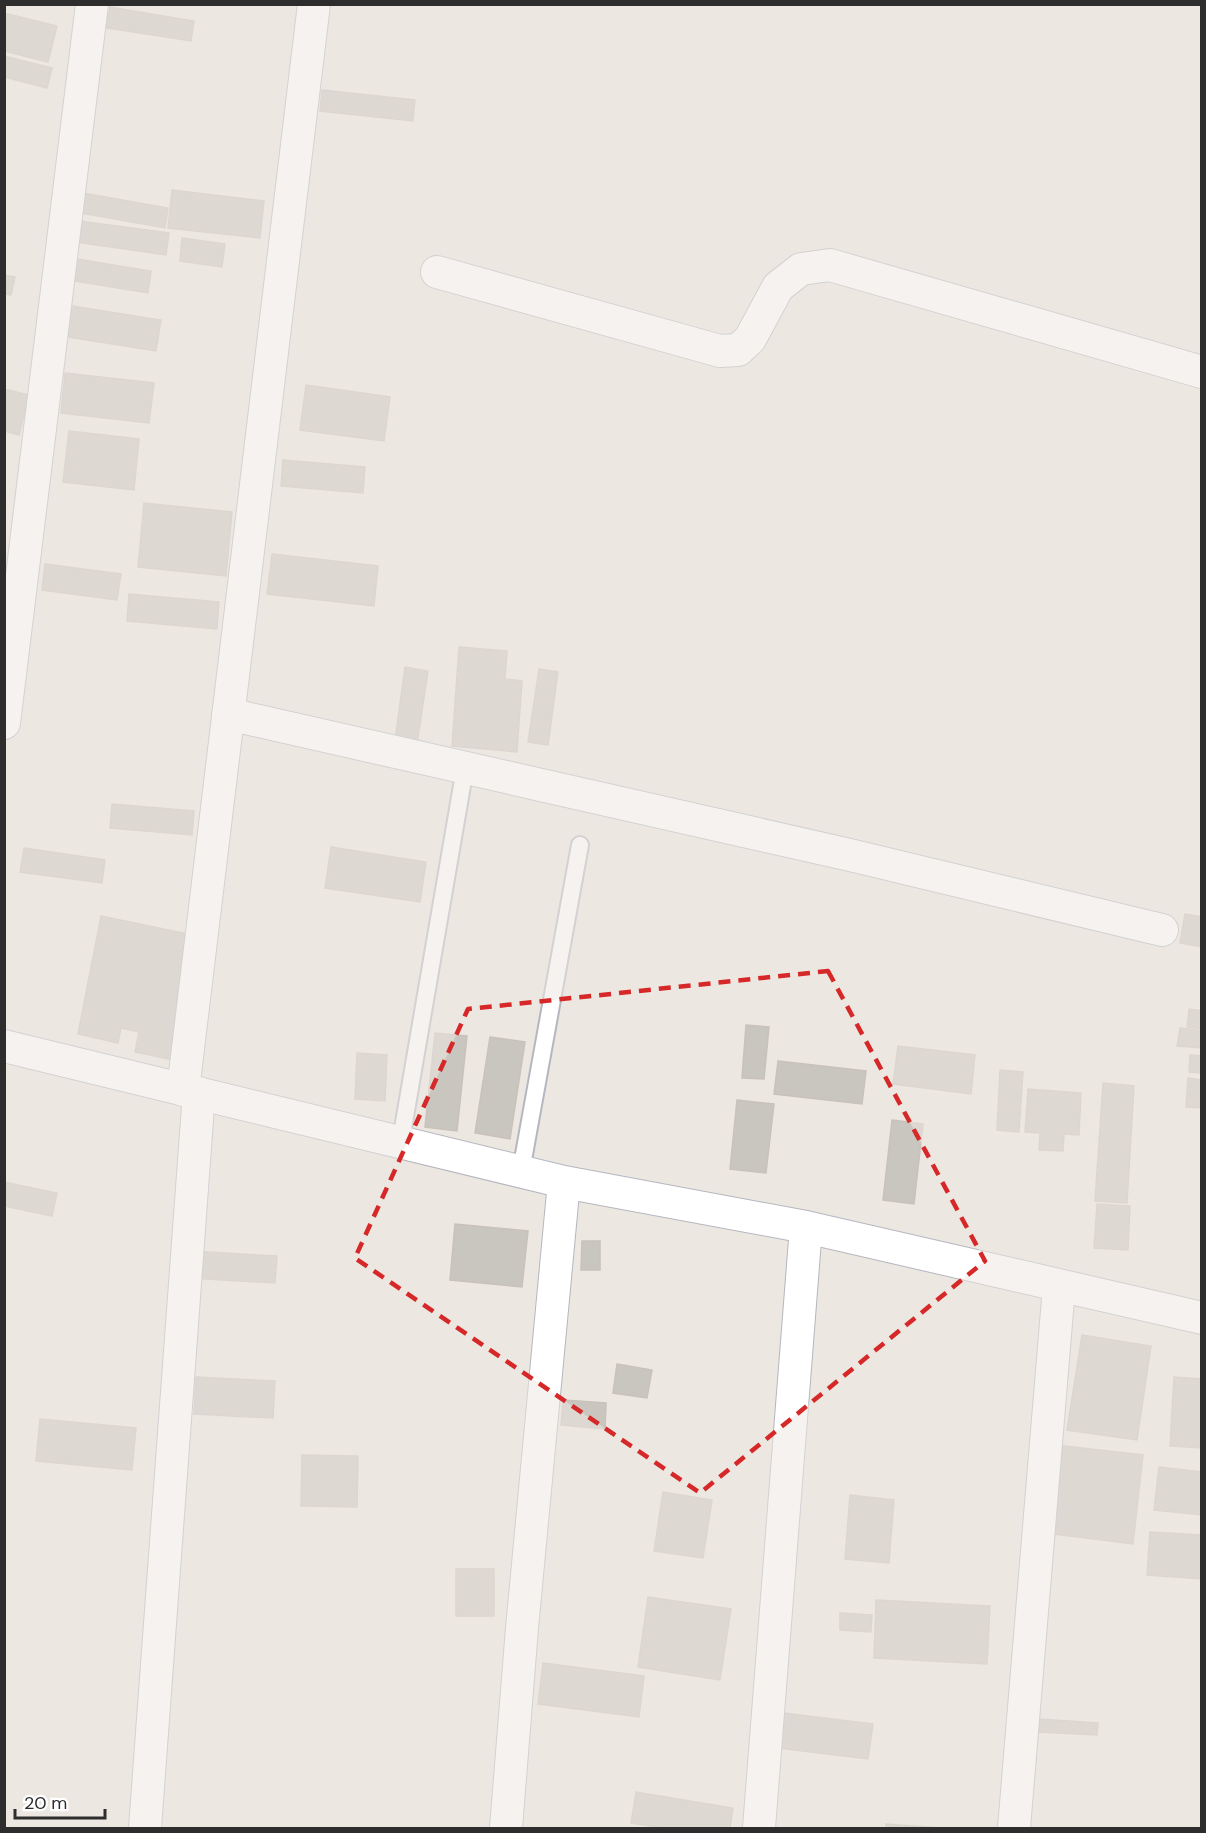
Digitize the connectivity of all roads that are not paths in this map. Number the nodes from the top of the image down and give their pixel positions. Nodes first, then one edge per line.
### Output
1 (92, 4) edge
2 (314, 4) edge
3 (438, 272) dead end
4 (1202, 372) edge
5 (228, 714) junction
6 (4, 723) edge
7 (465, 768) junction
8 (580, 845) dead end
9 (1162, 930) dead end
10 (4, 1046) edge
11 (191, 1091) junction
12 (400, 1140) junction
13 (522, 1171) junction
14 (564, 1182) junction
15 (806, 1227) junction
16 (1059, 1287) junction
17 (1202, 1318) edge
18 (145, 1828) edge
19 (506, 1828) edge
20 (759, 1828) edge
21 (1014, 1828) edge

1 - 6 street
2 - 5 street
3 - 4 street
5 - 7 street
5 - 11 street
7 - 9 street
7 - 12 lane
8 - 13 lane
10 - 11 street
11 - 12 street
11 - 18 street
12 - 13 street
13 - 14 street
14 - 15 street
14 - 19 street
15 - 16 street
15 - 20 street
16 - 17 street
16 - 21 street

